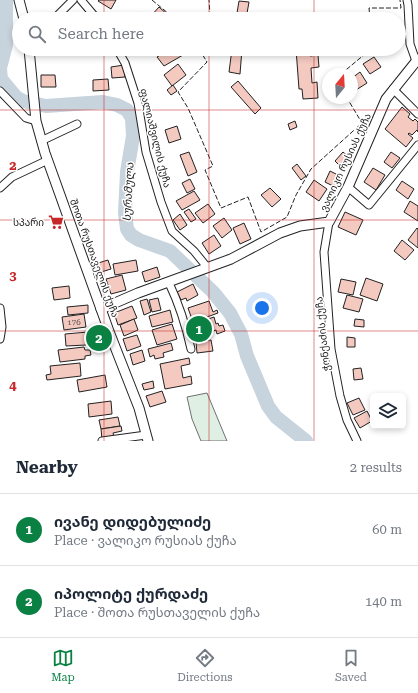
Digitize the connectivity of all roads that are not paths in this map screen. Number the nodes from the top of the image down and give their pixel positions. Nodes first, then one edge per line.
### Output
1 (18, 0) edge
2 (73, 0) edge
3 (81, 0) edge
4 (407, 0) edge
5 (22, 12) edge
6 (61, 12) edge
7 (91, 12) edge
8 (30, 56) edge
9 (122, 56) edge
10 (417, 60) edge
11 (394, 89) junction
12 (0, 91) edge
13 (418, 114) edge
14 (36, 121) junction
15 (77, 124) dead end
16 (41, 141) junction
17 (418, 145) edge
18 (48, 160) junction
19 (348, 187) junction
20 (0, 188) edge
21 (329, 222) junction
22 (205, 268) junction
23 (169, 283) junction
24 (0, 308) edge
25 (101, 309) junction
26 (0, 339) edge
27 (191, 349) dead end
28 (147, 438) edge
29 (102, 441) edge
30 (357, 441) edge

1 - 5 street
2 - 6 street
3 - 7 street
4 - 10 street, ვალიკო რუსიას ქუჩა
8 - 14 street, შოთა რუსთაველის ქუჩა
9 - 22 street, ფალიაშვილის ქუჩა
10 - 11 street, ვალიკო რუსიას ქუჩა
11 - 13 street
11 - 19 street, ვალიკო რუსიას ქუჩა
12 - 14 street
14 - 16 street, შოთა რუსთაველის ქუჩა
15 - 16 street
16 - 18 street, შოთა რუსთაველის ქუჩა
17 - 19 street
18 - 20 street
18 - 25 street, შოთა რუსთაველის ქუჩა
19 - 21 street, ვალიკო რუსიას ქუჩა
21 - 22 street, ვალიკო რუსიას ქუჩა
21 - 30 street, ჭონქაძის ქუჩა
22 - 23 street, ვალიკო რუსიას ქუჩა
23 - 25 street, ვალიკო რუსიას ქუჩა
23 - 27 street
24 - 26 street
25 - 28 street, შოთა რუსთაველის ქუჩა
28 - 29 street

